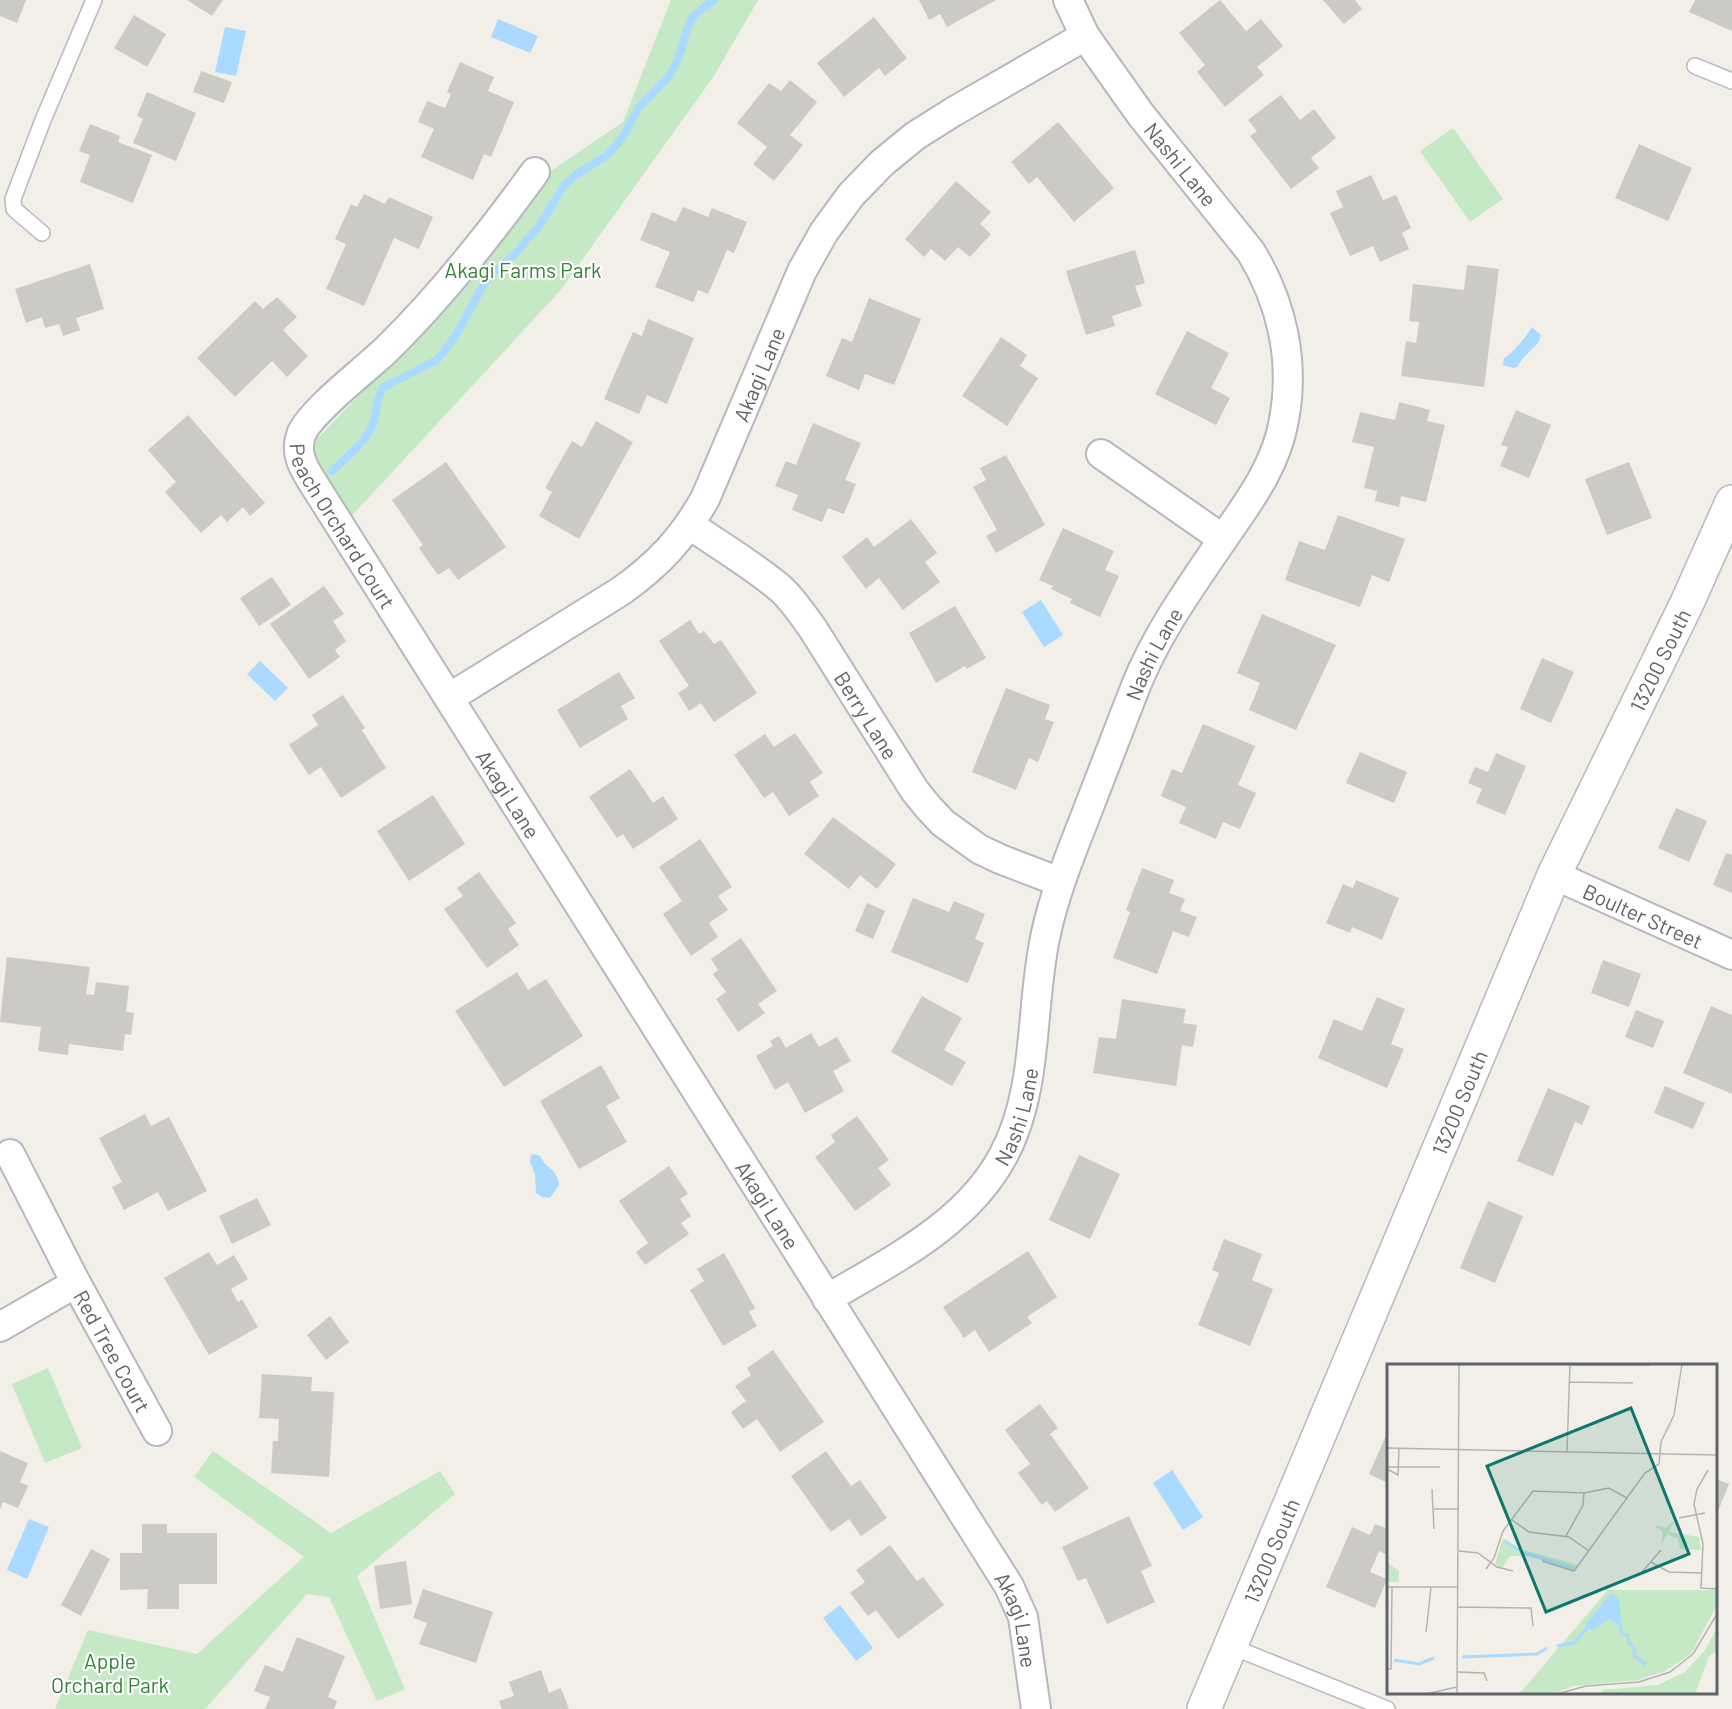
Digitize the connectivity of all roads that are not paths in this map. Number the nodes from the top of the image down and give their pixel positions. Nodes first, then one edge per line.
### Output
1 (94, 0) edge
2 (1068, 0) edge
3 (1085, 36) junction
4 (1695, 66) dead end
5 (1732, 81) edge
6 (535, 172) dead end
7 (42, 233) dead end
8 (1101, 454) dead end
9 (1732, 502) edge
10 (690, 525) junction
11 (1223, 539) junction
12 (449, 698) junction
13 (1554, 875) junction
14 (1060, 882) junction
15 (1732, 955) edge
16 (10, 1154) dead end
17 (76, 1283) junction
18 (827, 1299) junction
19 (0, 1327) edge
20 (158, 1431) dead end
21 (1230, 1646) junction
22 (1036, 1709) edge
23 (1204, 1709) edge
24 (1387, 1709) edge

1 - 7 lane
2 - 3 street, Nashi Lane
3 - 10 street, Akagi Lane
3 - 11 street, Nashi Lane
4 - 5 lane
6 - 12 street, Peach Orchard Court
8 - 11 street
9 - 13 street, 13200 South
10 - 12 street, Akagi Lane
10 - 14 street, Berry Lane
11 - 14 street, Nashi Lane
12 - 18 street, Akagi Lane
13 - 15 street, Boulter Street
13 - 21 street, 13200 South
14 - 18 street, Nashi Lane
16 - 17 street
17 - 19 street, Red Tree Court
17 - 20 street, Red Tree Court
18 - 22 street, Akagi Lane
21 - 23 street, 13200 South
21 - 24 lane

